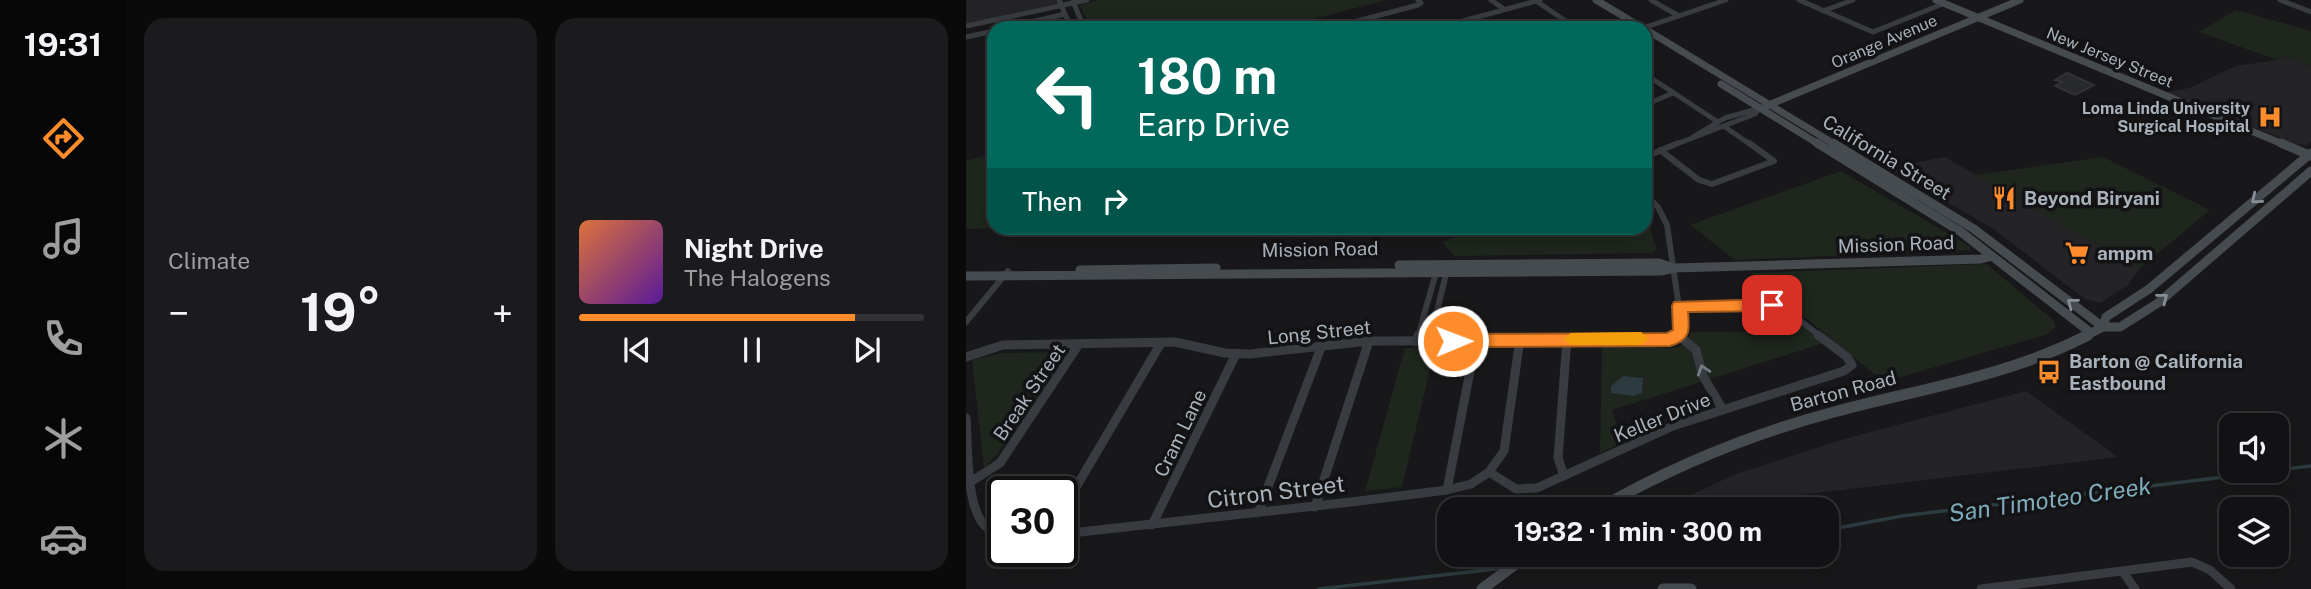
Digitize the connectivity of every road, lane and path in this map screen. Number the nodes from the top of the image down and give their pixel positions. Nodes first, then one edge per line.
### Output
1 (1087, 0) edge
2 (1491, 0) edge
3 (1530, 0) edge
4 (1586, 0) edge
5 (1596, 0) edge
6 (1651, 0) edge
7 (1725, 0) edge
8 (1799, 0) edge
9 (1853, 0) edge
10 (1936, 0) edge
11 (2020, 0) edge
12 (2280, 0) edge
13 (1073, 1) edge
14 (1420, 1) edge
15 (1538, 1) edge
16 (1060, 3) edge
17 (1945, 4) junction
18 (1520, 5) junction
19 (1504, 9) junction
20 (1823, 11) junction
21 (2311, 12) edge
22 (1065, 14) junction
23 (1679, 16) junction
24 (1978, 17) junction
25 (1035, 21) edge
26 (1068, 21) edge
27 (1081, 21) edge
28 (1354, 21) edge
29 (1462, 21) edge
30 (1566, 21) edge
31 (1620, 21) edge
32 (1632, 21) edge
33 (1652, 25) edge
34 (966, 26) edge
35 (987, 32) edge
36 (1652, 33) edge
37 (966, 37) edge
38 (1652, 41) edge
39 (1652, 79) edge
40 (1673, 93) junction
41 (1652, 101) edge
42 (1764, 107) junction
43 (1718, 122) junction
44 (1725, 127) junction
45 (1692, 137) junction
46 (1660, 150) junction
47 (1652, 154) edge
48 (2310, 155) edge
49 (2311, 171) edge
50 (1652, 201) edge
51 (1931, 209) junction
52 (1992, 256) junction
53 (1442, 268) junction
54 (1674, 268) junction
55 (966, 274) edge
56 (1006, 274) junction
57 (1680, 306) junction
58 (1426, 309) junction
59 (1437, 309) junction
60 (966, 322) edge
61 (2104, 327) junction
62 (2091, 334) junction
63 (1679, 336) junction
64 (1567, 339) junction
65 (1476, 340) junction
66 (1520, 340) junction
67 (1369, 341) junction
68 (1430, 341) junction
69 (1416, 342) junction
70 (1161, 343) junction
71 (1079, 344) junction
72 (1322, 345) junction
73 (1236, 354) junction
74 (966, 357) edge
75 (1723, 410) junction
76 (966, 420) edge
77 (1489, 472) junction
78 (1564, 476) junction
79 (972, 481) junction
80 (1078, 484) edge
81 (1447, 491) junction
82 (1620, 497) edge
83 (1315, 507) junction
84 (1258, 513) junction
85 (1152, 525) junction
86 (987, 529) edge
87 (1078, 532) edge
88 (1512, 567) edge
89 (2123, 572) junction
90 (1482, 589) edge
91 (1663, 589) edge
92 (1691, 589) edge
93 (1981, 589) edge
94 (2135, 589) edge
95 (2231, 589) edge

1 - 13 street
2 - 19 street
3 - 18 street
4 - 31 main road
5 - 32 main road, California Street
6 - 23 street
7 - 23 street
8 - 20 street
9 - 20 street
10 - 17 main road, New Jersey Street
11 - 24 main road, Orange Avenue
12 - 21 street
13 - 16 street
13 - 27 street
14 - 28 street
15 - 18 street
15 - 30 street
16 - 22 street
16 - 34 street
17 - 20 street
17 - 24 main road, New Jersey Street
18 - 19 street
19 - 29 street
22 - 25 street
22 - 26 street
23 - 33 street
24 - 42 main road, Orange Avenue
24 - 48 main road, New Jersey Street
35 - 37 street
36 - 42 main road, California Street
38 - 42 main road, California Street
39 - 40 street
40 - 41 street
40 - 43 street
42 - 43 street, Orange Avenue
42 - 44 street, Orange Avenue
42 - 51 main road, California Street
43 - 45 street, Orange Avenue
44 - 45 street, Orange Avenue
44 - 46 street
45 - 46 street, Orange Avenue
46 - 47 street, Orange Avenue
48 -> 61 main road, Barton Road
61 -> 49 main road, Barton Road
50 - 54 street
51 - 52 main road, California Street
61 -> 51 main road, California Street
52 - 54 main road, Mission Road
52 - 62 main road, California Street
53 - 54 main road, Mission Road
53 - 56 main road, Mission Road
53 - 58 street
53 - 59 street
54 - 57 street
55 - 56 main road, Mission Road
56 - 60 street
57 - 63 street
57 - 75 street, Keller Drive
58 - 59 street
58 - 69 street
59 - 68 street
61 - 62 main road, Barton Road
62 - 82 main road, Barton Road
63 - 64 street, Long Street
75 -> 63 street
64 - 66 street, Long Street
64 - 78 street
65 - 66 street, Long Street
65 - 68 street, Long Street
65 - 81 street
66 - 77 street
67 - 69 street, Long Street
67 - 72 street, Long Street
67 - 83 street
68 - 69 street, Long Street
70 - 71 street, Long Street
70 - 73 street, Long Street
70 - 80 street
71 - 74 street, Long Street
71 - 79 street, Break Street
72 - 73 street, Long Street
72 - 84 street
73 - 85 street, Cram Lane
75 - 78 street, Keller Drive
76 - 79 street
77 - 78 street, Keller Drive
77 - 81 street, Citron Street
79 - 86 street
81 - 83 street, Citron Street
83 - 84 street, Citron Street
84 - 85 street, Citron Street
85 - 87 street, Citron Street
88 - 90 main road
89 - 93 street
89 - 94 street
89 - 95 street
91 - 92 main road

